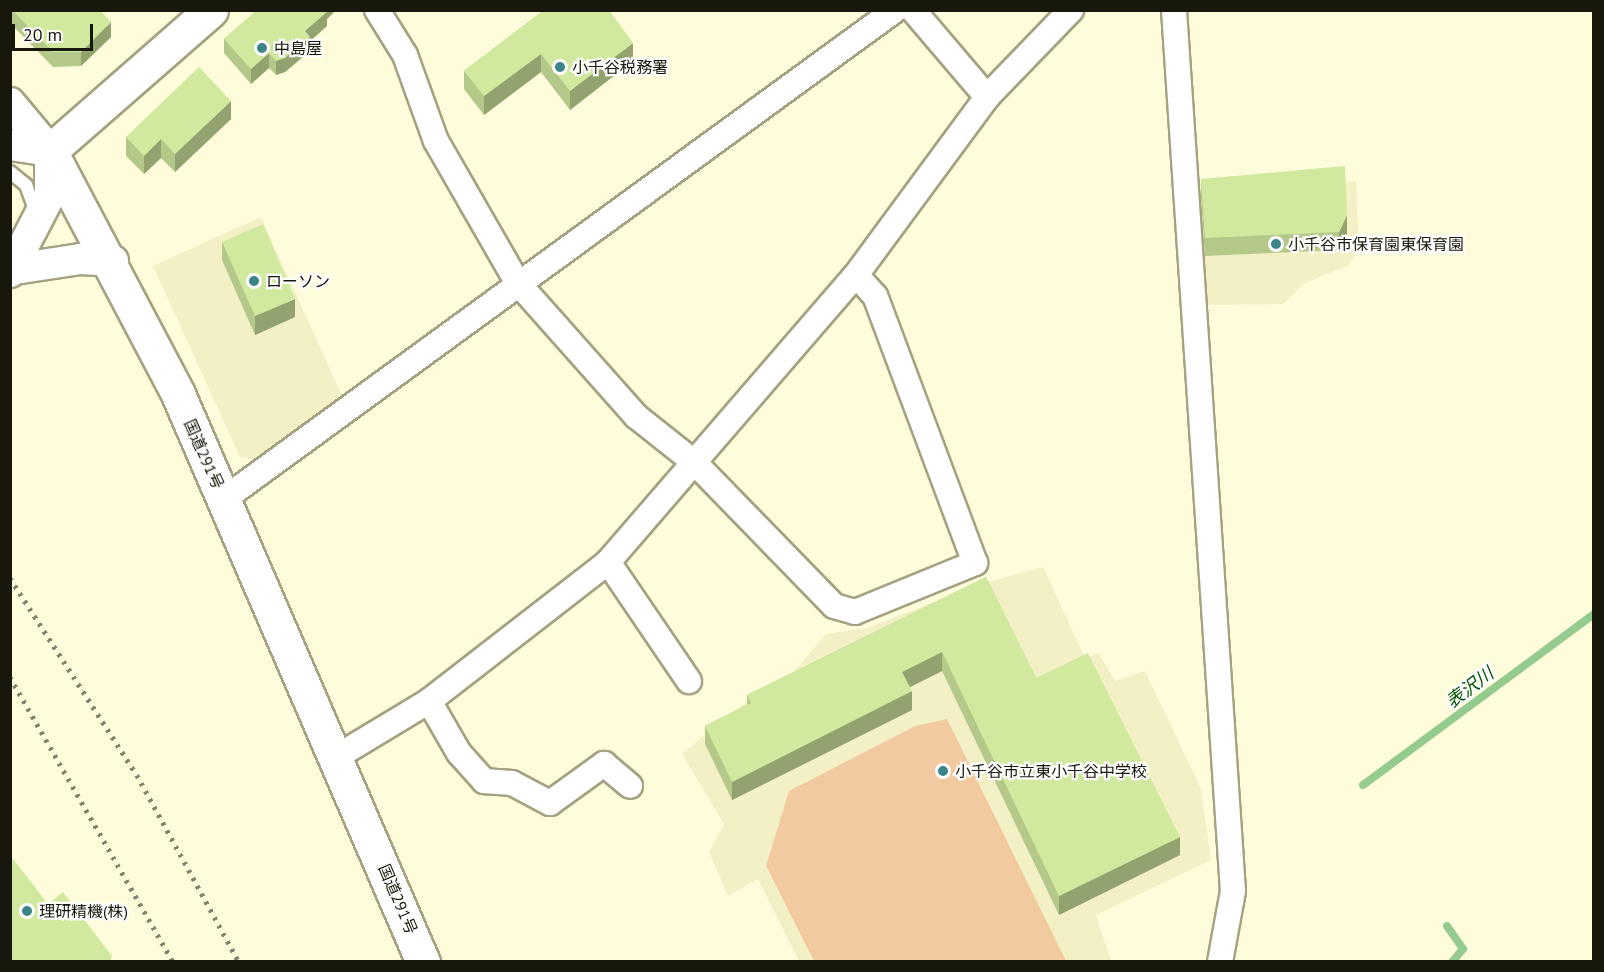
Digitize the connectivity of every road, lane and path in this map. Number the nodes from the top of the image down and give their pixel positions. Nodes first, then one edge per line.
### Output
1 (211, 10) edge
2 (377, 10) edge
3 (895, 10) edge
4 (913, 10) edge
5 (1071, 10) edge
6 (1174, 10) edge
7 (987, 97) junction
8 (10, 103) edge
9 (10, 145) edge
10 (50, 151) junction
11 (10, 172) edge
12 (38, 222) junction
13 (113, 261) junction
14 (13, 270) edge
15 (856, 274) junction
16 (517, 282) junction
17 (695, 463) junction
18 (224, 499) junction
19 (609, 562) junction
20 (689, 681) dead end
21 (429, 701) junction
22 (338, 756) junction
23 (630, 786) dead end
24 (423, 962) edge
25 (1220, 962) edge

1 - 10 highway
2 - 16 street
3 - 16 street
4 - 7 street
5 - 7 street
6 - 25 street
7 - 15 street
8 - 10 street
9 - 10 street
10 - 12 street
10 - 13 highway, 国道291号
11 - 12 lane
12 - 14 street
13 - 14 street
13 - 18 highway, 国道291号
15 - 17 street
15 - 17 street
16 - 17 street
16 - 18 street
17 - 19 street
18 - 22 highway, 国道291号
19 - 20 street
19 - 21 street
21 - 22 street
21 - 23 street
22 - 24 highway, 国道291号

